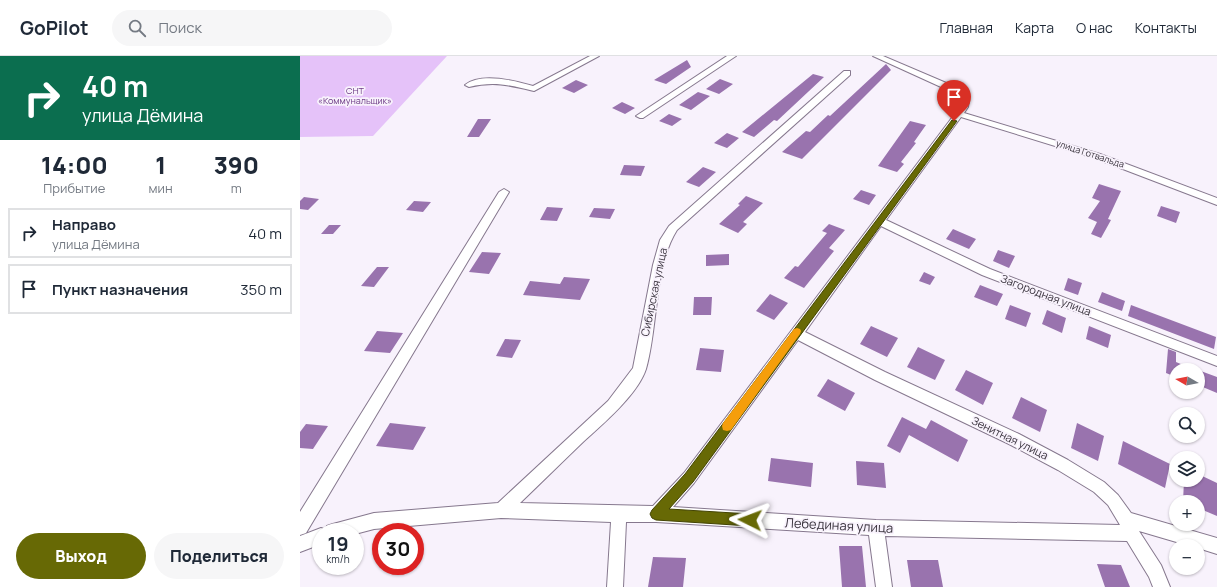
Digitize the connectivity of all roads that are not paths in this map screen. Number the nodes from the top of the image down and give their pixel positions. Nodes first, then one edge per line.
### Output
1 (595, 56) edge
2 (732, 56) edge
3 (877, 56) edge
4 (847, 73) dead end
5 (469, 86) dead end
6 (960, 114) junction
7 (640, 116) dead end
8 (987, 123) junction
9 (948, 129) junction
10 (504, 192) dead end
11 (1217, 202) edge
12 (879, 221) junction
13 (796, 333) junction
14 (1217, 361) edge
15 (501, 510) junction
16 (620, 514) junction
17 (656, 514) junction
18 (364, 524) edge
19 (1129, 526) junction
20 (300, 527) edge
21 (876, 528) junction
22 (312, 539) edge
23 (300, 544) edge
24 (1217, 546) edge
25 (615, 587) edge
26 (884, 587) edge
27 (1162, 587) edge

1 - 5 street
2 - 7 street
3 - 6 street
4 - 15 street, Сибирская улица
6 - 8 street, улица Готвальда
6 - 9 street
8 - 9 street
8 - 11 street, улица Готвальда
9 - 12 street
10 - 20 street
12 - 13 street
12 - 14 street, Загородная улица
13 - 17 street
13 - 19 street, Зенитная улица
15 - 16 street, Лебединая улица
15 - 18 street, Лебединая улица
16 - 17 street, Лебединая улица
16 - 25 street
17 - 21 street, Лебединая улица
19 - 21 street, Лебединая улица
19 - 24 street
19 - 27 street, Зенитная улица
21 - 26 street
22 - 23 street

